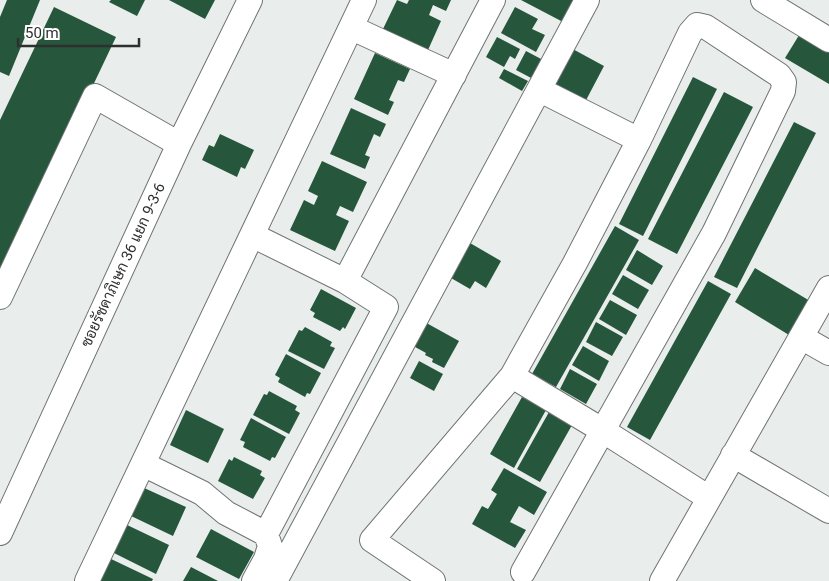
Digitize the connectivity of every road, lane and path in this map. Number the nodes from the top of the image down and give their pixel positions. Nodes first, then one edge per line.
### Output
1 (250, 0) edge
2 (364, 0) edge
3 (493, 0) edge
4 (587, 0) edge
5 (763, 0) edge
6 (787, 6) edge
7 (352, 28) junction
8 (829, 40) edge
9 (454, 75) junction
10 (540, 90) junction
11 (639, 140) junction
12 (179, 144) junction
13 (252, 235) junction
14 (345, 281) junction
15 (829, 288) edge
16 (0, 297) edge
17 (800, 337) junction
18 (829, 353) edge
19 (512, 376) junction
20 (602, 430) junction
21 (733, 455) junction
22 (144, 464) junction
23 (709, 498) junction
24 (829, 511) edge
25 (0, 533) edge
26 (266, 534) junction
27 (523, 572) dead end
28 (87, 581) edge
29 (254, 581) edge
30 (275, 581) edge
31 (433, 581) edge
32 (664, 581) edge

1 - 12 street, ซอยรัชดาภิเษก 36 แยก 9-3-6
2 - 7 street
3 - 9 street
4 - 10 street
5 - 6 street
6 - 8 street
7 - 9 street
7 - 13 street
9 - 14 street
10 - 11 street
10 - 30 street
11 - 19 street
11 - 20 street
12 - 16 street
12 - 25 street, ซอยรัชดาภิเษก 36 แยก 9-3-6
13 - 14 street
13 - 22 street
14 - 26 street
15 - 17 street
17 - 18 street
17 - 21 street
19 - 20 street
19 - 31 street
20 - 23 street
20 - 27 street
21 - 23 street
21 - 24 street
22 - 26 street
22 - 28 street
23 - 32 street
26 - 29 street

